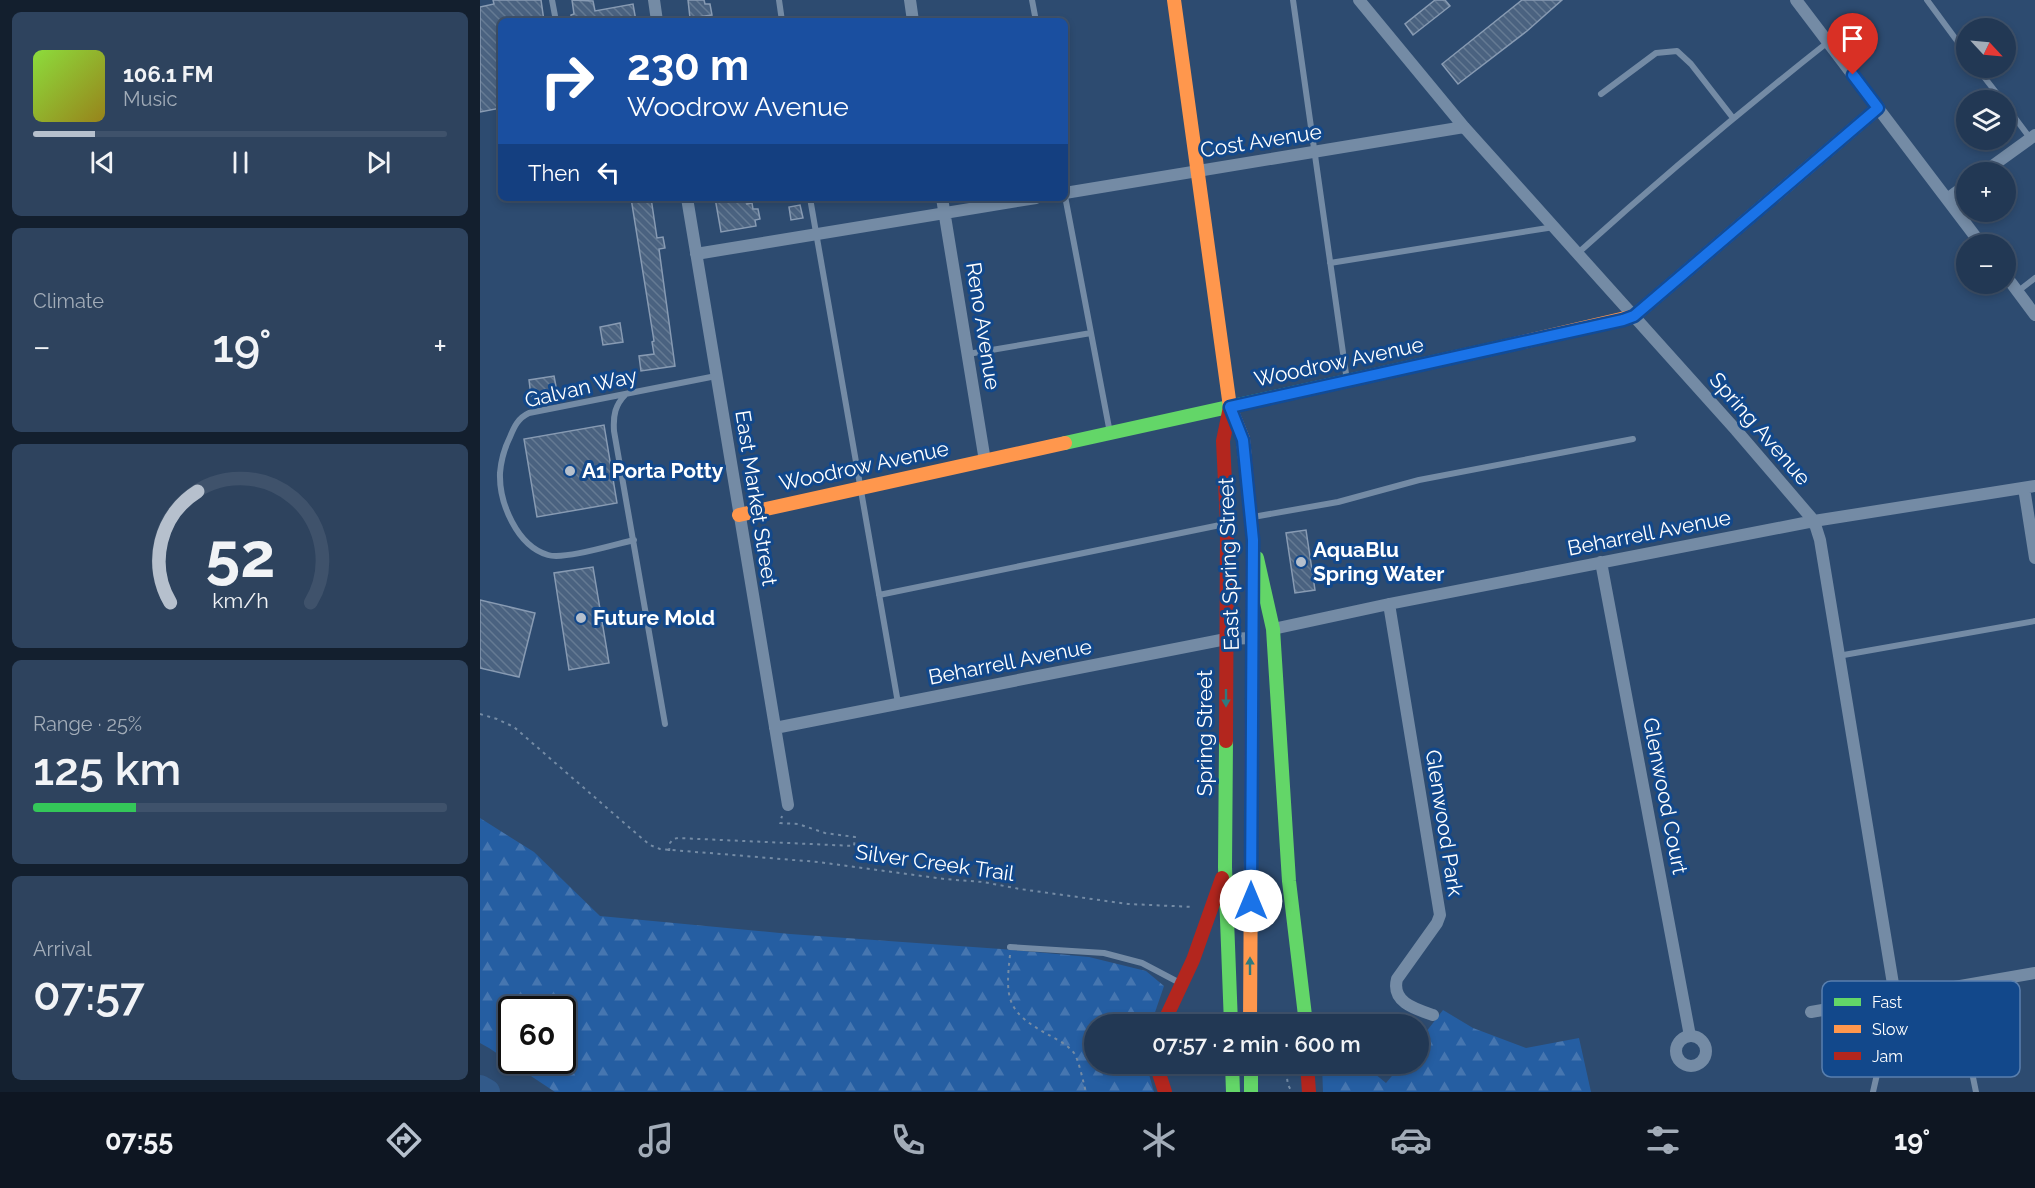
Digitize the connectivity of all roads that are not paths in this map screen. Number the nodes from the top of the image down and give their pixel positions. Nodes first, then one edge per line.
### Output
1 (552, 0) edge
2 (654, 0) edge
3 (779, 0) edge
4 (909, 0) edge
5 (1032, 0) edge
6 (1174, 0) edge
7 (1293, 0) edge
8 (1359, 0) edge
9 (1796, 0) edge
10 (1927, 0) edge
11 (555, 18) edge
12 (657, 18) edge
13 (782, 18) edge
14 (912, 18) edge
15 (1035, 18) edge
16 (1956, 39) edge
17 (1828, 42) junction
18 (1985, 78) edge
19 (1994, 90) edge
20 (1601, 94) dead end
21 (1878, 108) junction
22 (2016, 117) edge
23 (1733, 118) junction
24 (1464, 127) junction
25 (2033, 137) edge
26 (1314, 152) junction
27 (1998, 162) edge
28 (1199, 171) junction
29 (1956, 192) edge
30 (1068, 193) edge
31 (1947, 199) junction
32 (687, 201) edge
33 (810, 201) edge
34 (943, 201) edge
35 (1018, 201) edge
36 (1066, 201) edge
37 (945, 213) junction
38 (1554, 227) junction
39 (816, 234) junction
40 (1974, 234) edge
41 (696, 254) junction
42 (1578, 254) junction
43 (1330, 263) junction
44 (2035, 278) edge
45 (2017, 292) joint
46 (2035, 315) edge
47 (1634, 316) junction
48 (1091, 333) junction
49 (967, 354) junction
50 (716, 376) junction
51 (1347, 381) junction
52 (627, 393) junction
53 (1230, 407) junction
54 (1110, 433) junction
55 (1633, 439) dead end
56 (985, 461) junction
57 (2029, 487) edge
58 (860, 488) junction
59 (739, 514) junction
60 (1252, 517) junction
61 (1814, 521) junction
62 (1227, 524) junction
63 (634, 540) junction
64 (1253, 540) junction
65 (2035, 558) edge
66 (1601, 562) junction
67 (879, 596) junction
68 (1389, 604) junction
69 (2035, 621) edge
70 (1273, 629) junction
71 (1253, 638) junction
72 (1226, 639) junction
73 (1838, 656) junction
74 (898, 703) junction
75 (665, 724) dead end
76 (775, 728) junction
77 (785, 809) road end
78 (1225, 867) junction
79 (1010, 947) road end
80 (2035, 973) edge
81 (1889, 981) edge
82 (1992, 981) edge
83 (1181, 984) junction
84 (1822, 1010) edge
85 (1811, 1012) dead end
86 (1168, 1014) edge
87 (1231, 1014) edge
88 (1250, 1014) edge
89 (1305, 1014) edge
90 (1433, 1015) dead end
91 (1690, 1036) dead end
92 (1158, 1074) edge
93 (1232, 1074) edge
94 (1251, 1074) edge
95 (1308, 1074) edge
96 (1877, 1077) edge
97 (1973, 1077) edge
98 (1251, 1090) edge
99 (1165, 1092) edge
100 (1233, 1092) edge
101 (1309, 1092) edge
102 (1874, 1092) edge
103 (1976, 1092) edge

1 - 11 lane
2 - 12 street
3 - 13 lane
4 - 14 street
5 - 15 lane
6 - 28 main road, East Spring Street
7 - 26 lane
8 - 24 street, Spring Avenue
9 - 17 street
10 - 16 lane
17 - 21 street
17 - 23 lane
18 - 19 lane
20 - 23 lane
21 - 31 street
21 - 47 main road, Woodrow Avenue
22 - 25 lane
23 - 42 lane
24 - 26 street, Cost Avenue
24 - 38 street, Spring Avenue
25 - 27 street
26 - 28 street, Cost Avenue
26 - 43 lane
28 - 30 street, Cost Avenue
28 - 53 main road, East Spring Street
29 - 31 street
31 - 40 street
32 - 41 street, East Market Street
33 - 39 lane
34 - 37 street, Reno Avenue
35 - 37 street
36 - 48 lane
37 - 39 street
37 - 49 street, Reno Avenue
38 - 42 street, Spring Avenue
38 - 43 lane
39 - 41 street
39 - 58 lane
41 - 50 street, East Market Street
42 - 47 street, Spring Avenue
43 - 51 lane
44 - 45 lane
45 - 46 street
47 - 51 main road, Woodrow Avenue
47 - 61 street, Spring Avenue
48 - 49 lane
48 - 54 lane
49 - 56 street, Reno Avenue
50 - 52 lane, Galvan Way
50 - 59 street, East Market Street
51 - 53 main road, Woodrow Avenue
52 - 63 lane
52 - 63 lane, Galvan Way
53 - 54 main road, Woodrow Avenue
53 - 60 main road, East Spring Street
53 - 62 main road, Spring Street
54 - 56 main road, Woodrow Avenue
55 - 60 lane
56 - 58 main road, Woodrow Avenue
57 - 61 street, Beharrell Avenue
57 - 65 street
58 - 59 main road, Woodrow Avenue
58 - 67 lane
59 - 76 street, East Market Street
60 - 64 main road, East Spring Street
61 - 66 street, Beharrell Avenue
61 - 73 street, Spring Avenue
62 - 67 lane
62 - 72 main road, Spring Street
63 - 75 lane
64 - 70 main road
64 - 71 main road, East Spring Street
66 - 68 street, Beharrell Avenue
66 - 91 street, Glenwood Court
67 - 74 lane
68 - 70 street, Beharrell Avenue
68 - 90 street, Glenwood Park
69 - 73 lane
70 - 89 main road
71 - 72 street, Beharrell Avenue
88 -> 71 main road, East Spring Street
72 - 74 street, Beharrell Avenue
72 -> 78 main road, Spring Street
73 - 81 street, Spring Avenue
74 - 76 street, Beharrell Avenue
76 - 77 street, East Market Street
78 - 83 main road
78 - 87 main road, Spring Street
79 - 83 lane
80 - 82 street
83 - 86 main road
84 - 85 street
92 - 99 main road
93 - 100 main road
94 - 98 main road
95 - 101 main road
96 - 102 lane
97 - 103 lane

